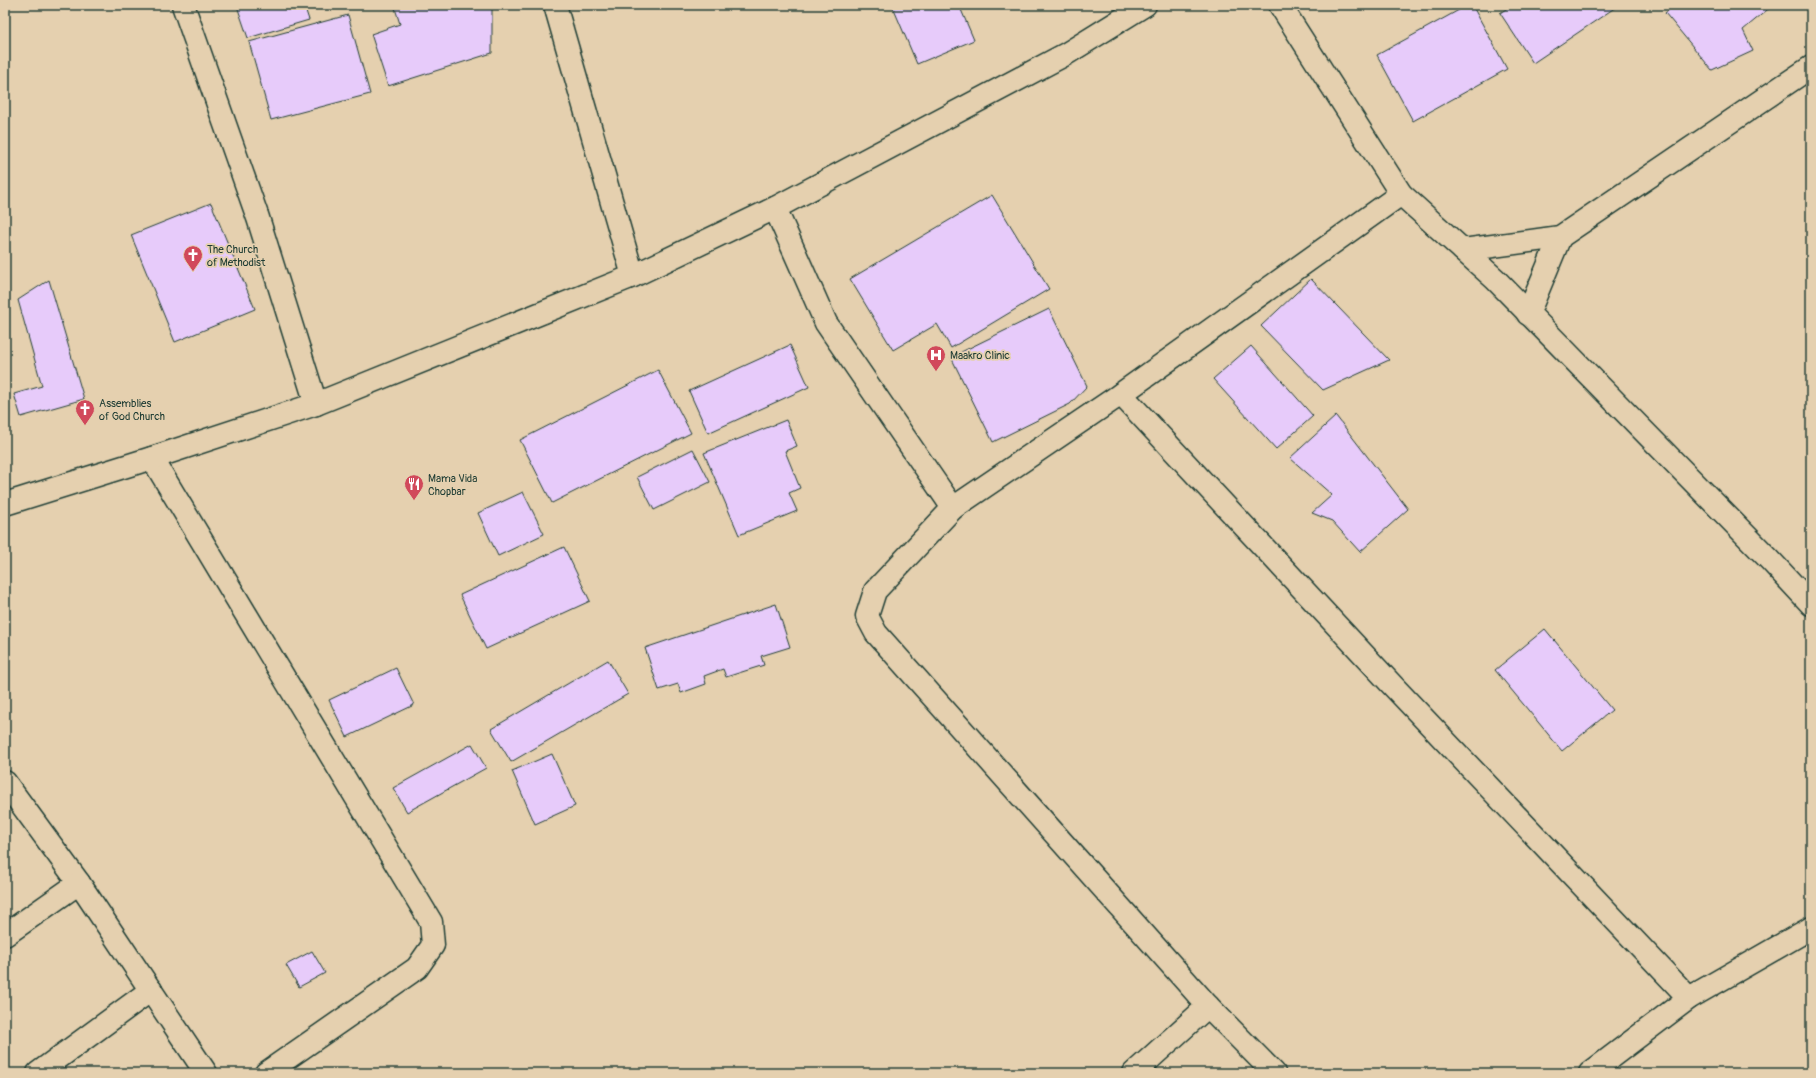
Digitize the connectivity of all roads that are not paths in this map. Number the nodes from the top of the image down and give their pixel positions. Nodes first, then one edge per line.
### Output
1 (182, 5) edge
2 (555, 5) edge
3 (1145, 5) edge
4 (1280, 5) edge
5 (1811, 67) edge
6 (1401, 194) junction
7 (775, 208) junction
8 (1560, 237) junction
9 (1463, 250) junction
10 (633, 276) junction
11 (1528, 314) junction
12 (1121, 394) junction
13 (316, 404) junction
14 (152, 458) junction
15 (5, 504) edge
16 (953, 508) junction
17 (1811, 604) edge
18 (5, 782) edge
19 (79, 883) junction
20 (1811, 928) edge
21 (5, 935) edge
22 (151, 990) junction
23 (1689, 998) junction
24 (1208, 1006) junction
25 (38, 1073) edge
26 (206, 1073) edge
27 (266, 1073) edge
28 (1134, 1073) edge
29 (1274, 1073) edge
30 (1590, 1073) edge

1 - 13 street
2 - 10 street
3 - 7 street
4 - 6 street
5 - 8 street
6 - 9 street
6 - 12 street
7 - 10 street
7 - 16 street
8 - 9 street
8 - 11 street
9 - 11 street
10 - 13 street
11 - 17 street
12 - 16 street
12 - 23 street
13 - 14 street
14 - 15 street
14 - 27 street
16 - 24 street
18 - 19 street
19 - 21 street
19 - 22 street
20 - 23 street
22 - 25 street
22 - 26 street
23 - 30 street
24 - 28 street
24 - 29 street

